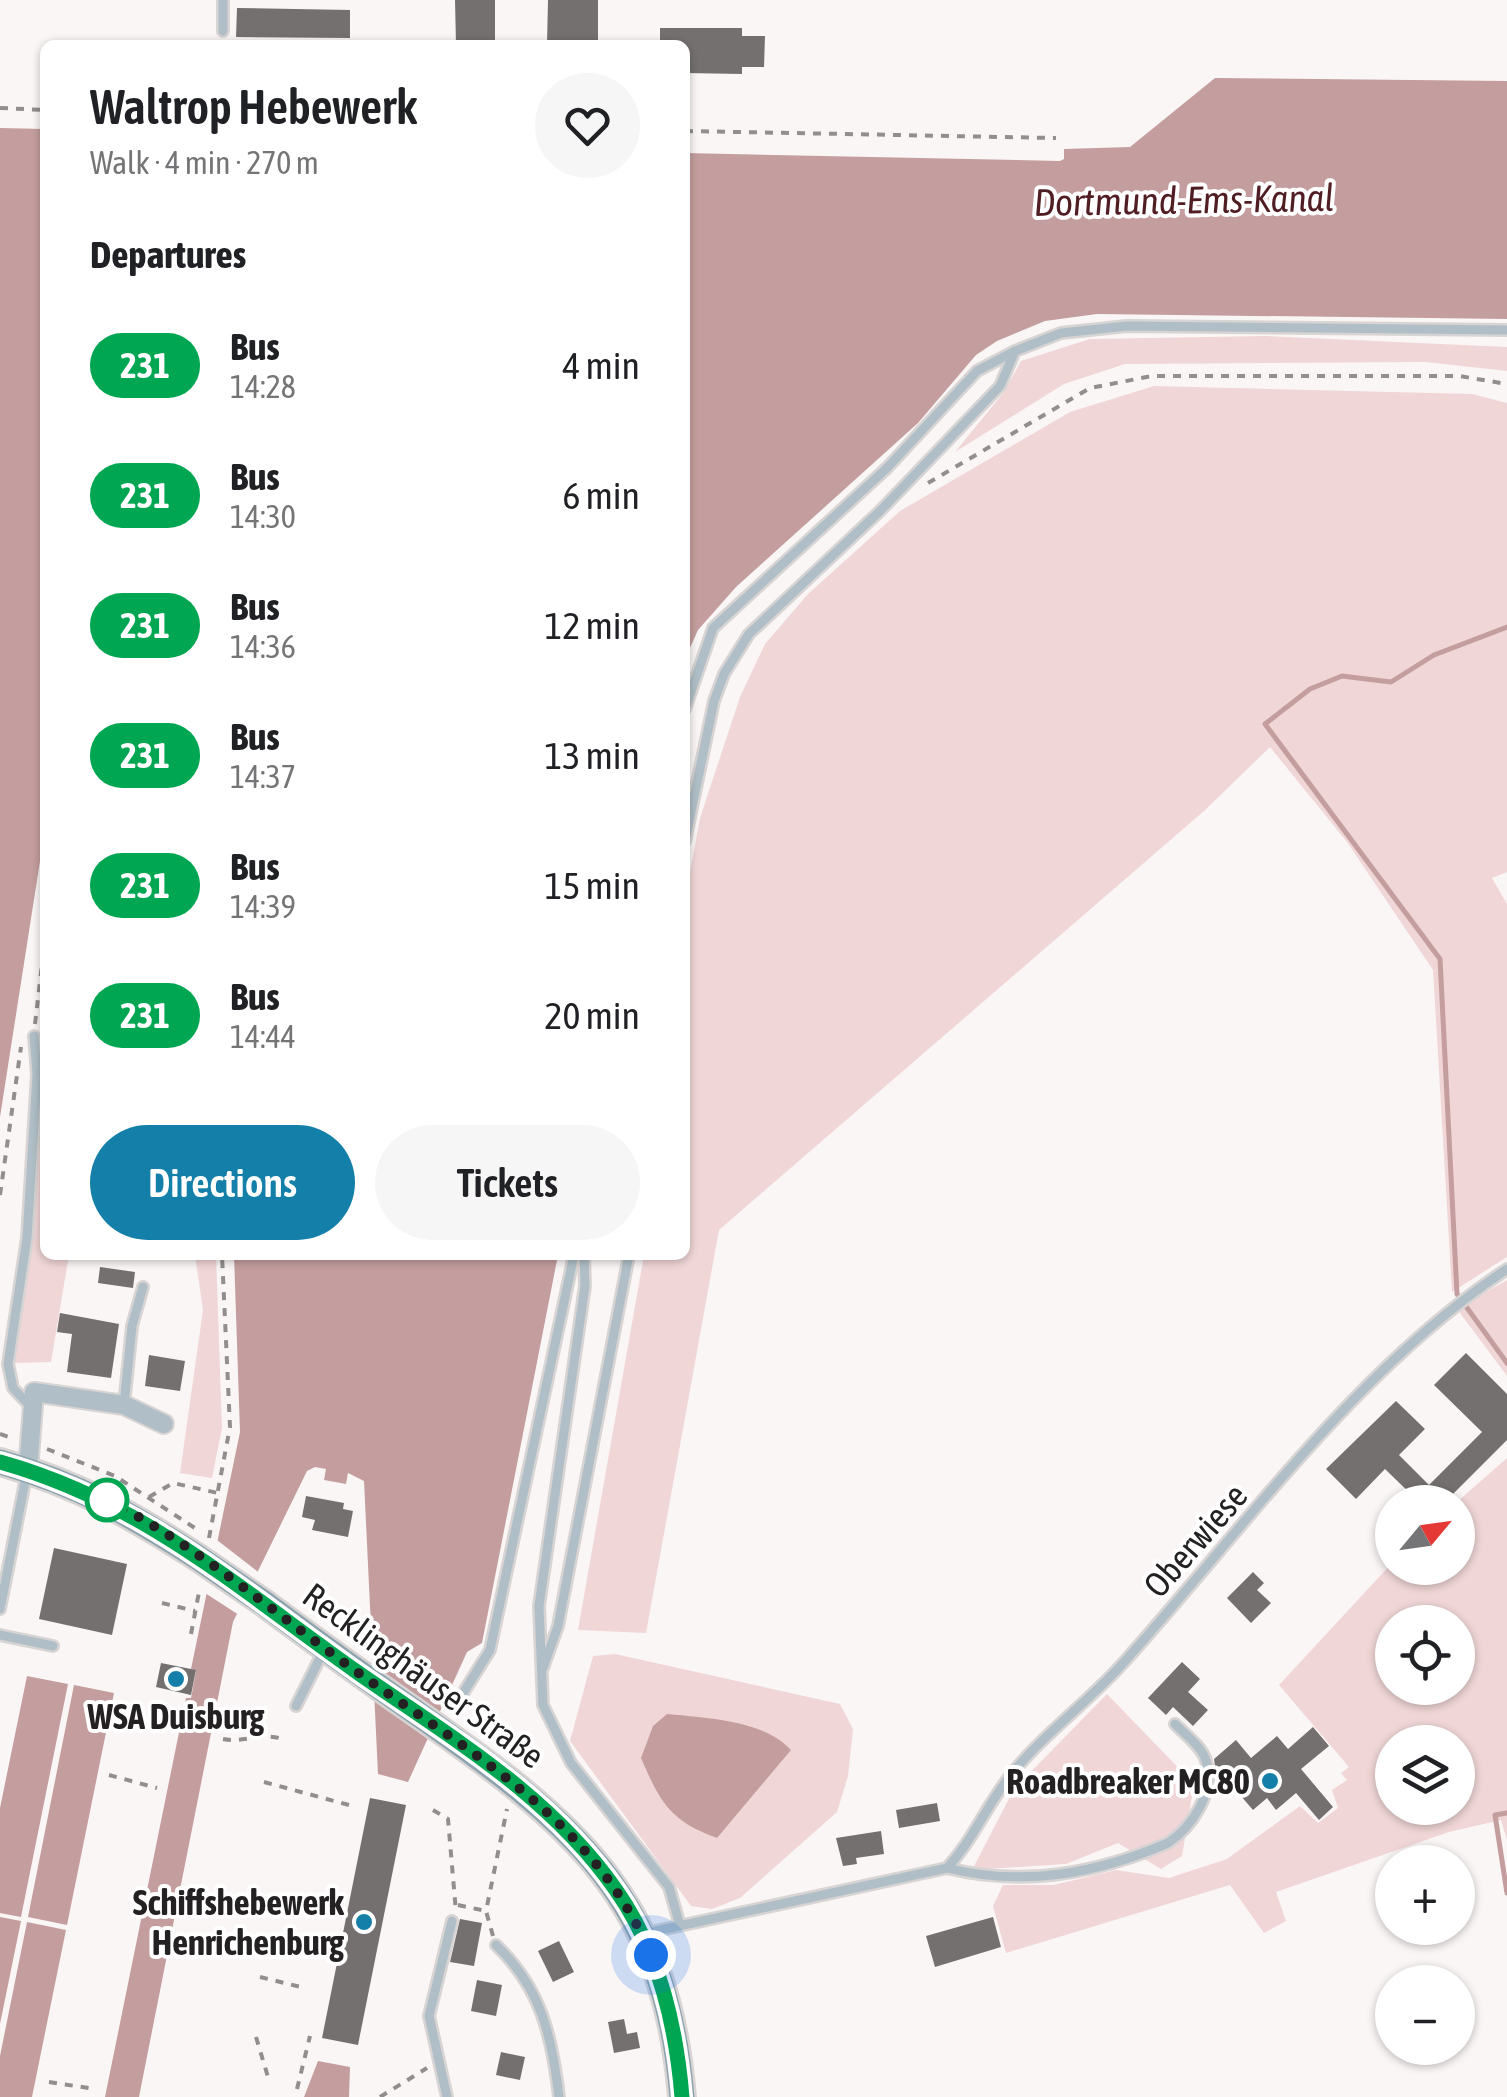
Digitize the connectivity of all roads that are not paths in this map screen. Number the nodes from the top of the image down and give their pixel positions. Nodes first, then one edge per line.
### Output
1 (224, 0) edge
2 (222, 31) dead end
3 (1507, 330) edge
4 (1015, 351) junction
5 (690, 695) edge
6 (690, 817) edge
7 (34, 1036) road end
8 (573, 1260) edge
9 (584, 1260) edge
10 (627, 1260) edge
11 (1507, 1269) edge
12 (143, 1287) dead end
13 (124, 1405) junction
14 (31, 1406) junction
15 (164, 1424) dead end
16 (0, 1462) edge
17 (28, 1470) junction
18 (0, 1609) edge
19 (0, 1635) edge
20 (53, 1646) dead end
21 (325, 1648) junction
22 (540, 1676) junction
23 (462, 1695) dead end
24 (296, 1706) dead end
25 (1175, 1724) dead end
26 (947, 1868) junction
27 (452, 1921) road end
28 (678, 1922) junction
29 (642, 1934) junction
30 (496, 1945) road end
31 (447, 2097) edge
32 (559, 2097) edge
33 (682, 2097) edge

1 - 2 lane
3 - 4 lane
4 - 5 lane
4 - 6 lane
7 - 14 lane
8 - 23 lane
9 - 22 lane
10 - 22 lane
11 - 26 lane, Oberwiese
12 - 13 lane
13 - 14 street
13 - 15 street
14 - 17 street
16 - 17 main road, Recklinghäuser Straße
17 - 18 lane
17 - 21 main road, Recklinghäuser Straße, bridge
19 - 20 lane
21 - 24 lane
21 - 29 main road, Recklinghäuser Straße
22 - 28 lane
25 - 26 lane
26 - 28 lane
27 - 31 lane
28 - 29 lane
29 - 33 main road, Recklinghäuser Straße
30 - 32 lane

